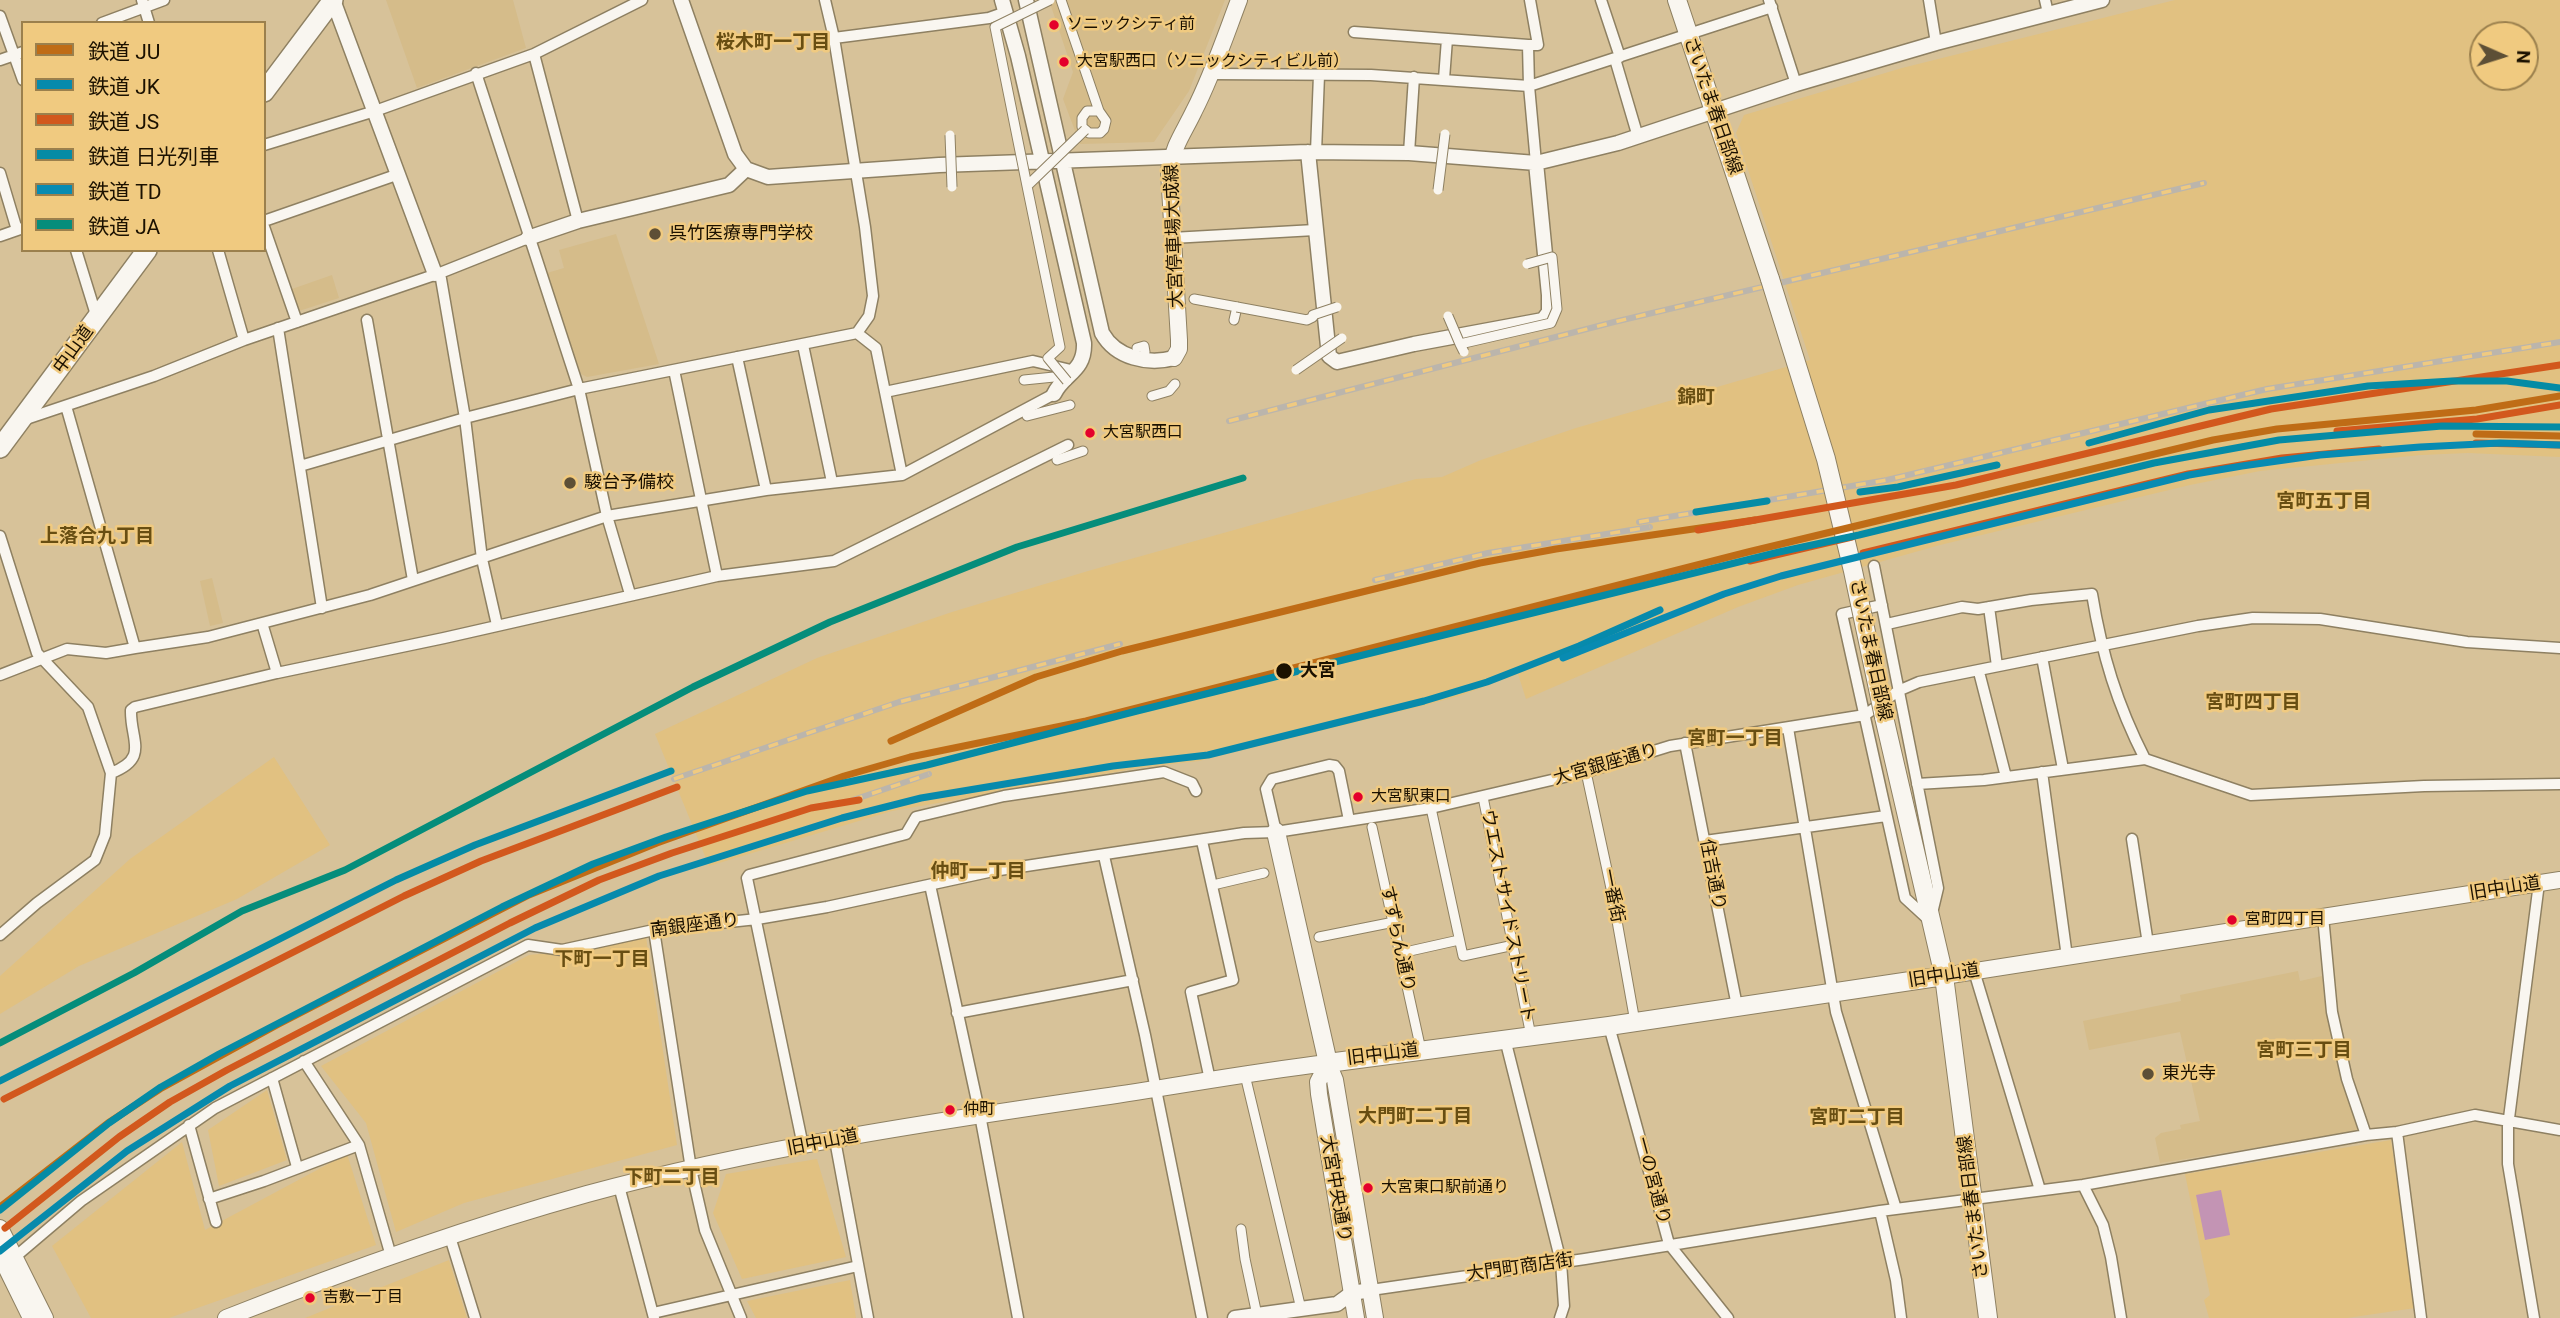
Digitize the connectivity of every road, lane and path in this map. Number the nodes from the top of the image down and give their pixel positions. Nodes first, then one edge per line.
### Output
1 (164, 0) edge
2 (333, 0) edge
3 (642, 0) edge
4 (681, 0) edge
5 (825, 0) edge
6 (1026, 0) edge
7 (1050, 0) edge
8 (1061, 0) edge
9 (1239, 0) edge
10 (1530, 0) edge
11 (1601, 0) edge
12 (1676, 0) edge
13 (1929, 0) edge
14 (2102, 0) edge
15 (143, 4) edge
16 (1770, 4) edge
17 (1004, 6) edge
18 (2047, 6) edge
19 (0, 16) edge
20 (106, 21) edge
21 (148, 21) edge
22 (1354, 32) dead end
23 (1688, 35) junction
24 (834, 38) junction
25 (1447, 39) junction
26 (1936, 43) junction
27 (1528, 45) junction
28 (19, 53) edge
29 (534, 54) junction
30 (1617, 58) junction
31 (0, 61) edge
32 (476, 73) junction
33 (1211, 74) junction
34 (1319, 75) junction
35 (1414, 77) junction
36 (1444, 79) junction
37 (1796, 85) junction
38 (1529, 86) junction
39 (266, 89) edge
40 (375, 111) junction
41 (1098, 111) junction
42 (1714, 113) junction
43 (1085, 130) junction
44 (1446, 134) dead end
45 (950, 135) dead end
46 (1638, 137) junction
47 (266, 144) edge
48 (1312, 152) junction
49 (1409, 153) junction
50 (1064, 161) junction
51 (1042, 162) junction
52 (1536, 163) junction
53 (1170, 164) junction
54 (746, 169) junction
55 (856, 172) junction
56 (0, 173) edge
57 (399, 174) junction
58 (1027, 186) junction
59 (952, 187) dead end
60 (1438, 190) dead end
61 (266, 220) edge
62 (578, 221) junction
63 (20, 229) edge
64 (1315, 230) junction
65 (266, 233) edge
66 (0, 236) edge
67 (528, 237) junction
68 (1172, 238) junction
69 (77, 252) edge
70 (146, 252) edge
71 (219, 252) edge
72 (1527, 264) dead end
73 (438, 274) junction
74 (1194, 299) dead end
75 (1237, 307) junction
76 (1337, 307) dead end
77 (1448, 316) dead end
78 (97, 318) junction
79 (367, 320) dead end
80 (1234, 320) dead end
81 (297, 321) junction
82 (278, 328) junction
83 (857, 332) junction
84 (1342, 338) dead end
85 (244, 340) junction
86 (803, 345) junction
87 (737, 357) junction
88 (1174, 358) joint
89 (674, 370) junction
90 (1296, 370) dead end
91 (1069, 376) junction
92 (1024, 380) dead end
93 (1172, 388) dead end
94 (579, 389) junction
95 (885, 392) junction
96 (1054, 394) joint
97 (1152, 396) dead end
98 (1070, 405) dead end
99 (66, 406) junction
100 (1027, 416) dead end
101 (465, 418) junction
102 (20, 421) junction
103 (388, 440) junction
104 (1068, 445) dead end
105 (0, 448) edge
106 (1083, 451) dead end
107 (1057, 460) dead end
108 (300, 466) junction
109 (902, 475) junction
110 (832, 482) junction
111 (766, 490) junction
112 (703, 501) junction
113 (607, 516) junction
114 (0, 536) edge
115 (482, 559) junction
116 (1874, 566) dead end
117 (717, 576) junction
118 (413, 580) junction
119 (630, 594) junction
120 (1882, 605) junction
121 (1989, 607) junction
122 (322, 608) junction
123 (262, 623) junction
124 (1887, 624) junction
125 (497, 625) junction
126 (2101, 645) junction
127 (135, 648) junction
128 (2560, 648) edge
129 (2042, 657) junction
130 (42, 658) junction
131 (1997, 666) junction
132 (1979, 672) junction
133 (277, 673) junction
134 (0, 675) edge
135 (1898, 691) junction
136 (1865, 715) junction
137 (1788, 728) junction
138 (1685, 743) junction
139 (2145, 759) junction
140 (2063, 769) junction
141 (1586, 772) junction
142 (2042, 772) junction
143 (111, 773) junction
144 (2006, 777) junction
145 (1917, 784) junction
146 (2560, 784) edge
147 (1196, 791) dead end
148 (1483, 797) junction
149 (1431, 808) junction
150 (1886, 816) junction
151 (1349, 820) junction
152 (1372, 827) dead end
153 (1805, 827) junction
154 (1276, 832) junction
155 (2132, 839) dead end
156 (1205, 840) junction
157 (1705, 841) junction
158 (1104, 856) junction
159 (1264, 873) dead end
160 (2560, 880) edge
161 (2539, 883) junction
162 (1213, 885) junction
163 (930, 886) junction
164 (2323, 916) junction
165 (757, 919) junction
166 (1394, 922) junction
167 (1930, 922) junction
168 (654, 930) junction
169 (0, 935) edge
170 (1319, 937) dead end
171 (1459, 940) junction
172 (2148, 944) junction
173 (1514, 945) junction
174 (1401, 953) junction
175 (2067, 957) junction
176 (1974, 971) junction
177 (1944, 976) junction
178 (1133, 980) junction
179 (1832, 993) junction
180 (1737, 1006) junction
181 (957, 1013) junction
182 (1635, 1022) junction
183 (1609, 1026) junction
184 (1531, 1036) junction
185 (1505, 1039) junction
186 (1421, 1051) junction
187 (304, 1061) junction
188 (1328, 1063) junction
189 (1245, 1075) junction
190 (272, 1078) junction
191 (1210, 1080) junction
192 (1155, 1088) junction
193 (980, 1115) junction
194 (2508, 1119) junction
195 (190, 1125) junction
196 (2560, 1130) edge
197 (2397, 1132) junction
198 (2366, 1135) junction
199 (835, 1140) junction
200 (359, 1145) junction
201 (803, 1146) junction
202 (297, 1167) junction
203 (691, 1169) junction
204 (2083, 1185) junction
205 (619, 1186) junction
206 (2040, 1190) junction
207 (209, 1199) junction
208 (1973, 1199) junction
209 (1896, 1209) junction
210 (1880, 1211) junction
211 (216, 1222) dead end
212 (0, 1228) edge
213 (1241, 1229) dead end
214 (450, 1237) junction
215 (1669, 1244) junction
216 (8, 1256) edge
217 (391, 1256) junction
218 (1561, 1262) junction
219 (858, 1266) junction
220 (1371, 1290) junction
221 (1352, 1293) junction
222 (731, 1294) junction
223 (1301, 1309) junction
224 (1257, 1315) junction
225 (653, 1316) edge
226 (31, 1318) edge
227 (46, 1318) edge
228 (226, 1318) edge
229 (475, 1318) edge
230 (741, 1318) edge
231 (868, 1318) edge
232 (1018, 1318) edge
233 (1202, 1318) edge
234 (1236, 1318) edge
235 (1356, 1318) edge
236 (1375, 1318) edge
237 (1560, 1318) edge
238 (1728, 1318) edge
239 (1902, 1318) edge
240 (1987, 1318) edge
241 (2121, 1318) edge
242 (2421, 1318) edge
243 (2534, 1318) edge

1 - 15 street
2 - 39 highway
2 - 40 street
3 - 29 street
4 - 54 street
5 - 24 street
6 - 50 street
7 - 58 street, bridge
8 - 41 street
9 - 33 main road, 大宮停車場大成線
10 - 27 street
11 - 30 street
12 - 23 main road, さいたま春日部線
13 - 26 street
14 - 18 street
15 - 20 street
15 - 21 street
16 - 23 street
16 - 37 street
17 - 24 street
17 - 51 street
18 - 26 street
19 - 28 street
22 - 25 street
23 - 30 street
23 - 42 main road, さいたま春日部線
24 - 55 street
25 - 27 street
25 - 36 street
26 - 37 street
27 - 38 street
28 - 31 street
29 - 32 street
29 - 62 street
30 - 38 street
30 - 46 street
32 - 40 street
32 - 67 street
33 - 34 street
33 - 53 main road, 大宮停車場大成線
34 - 35 street
34 - 48 street
35 - 36 street
35 - 49 street
36 - 38 street
37 - 42 street
38 - 52 street
40 - 47 street
40 - 57 street
41 - 43 street
41 - 43 street
42 - 46 street
42 - 167 main road, さいたま春日部線, bridge
43 - 58 street, bridge
44 - 60 street, bridge
45 - 59 street, bridge
46 - 52 street
48 - 49 street
48 - 53 street
48 - 64 street
49 - 52 street
50 - 51 street
50 - 53 street
50 - 88 street
51 - 55 street
51 - 91 street
52 - 64 street
53 - 68 main road, 大宮停車場大成線
54 - 55 street
54 - 62 street
55 - 83 street
56 - 63 street
57 - 61 street
57 - 73 street
58 - 91 street, bridge
62 - 67 street
63 - 66 street
64 - 68 street
65 - 81 street
67 - 73 street
67 - 94 street
68 - 88 main road, 大宮停車場大成線
69 - 78 street
70 - 78 highway, 中山道
71 - 85 street
72 - 77 street, bridge
73 - 81 street
73 - 101 street
74 - 75 street
75 - 76 street, bridge
75 - 80 street
78 - 102 highway, 中山道
79 - 103 street
81 - 82 street
82 - 85 street
82 - 108 street
83 - 86 street
83 - 95 street
84 - 90 street, bridge
85 - 99 street
86 - 87 street
86 - 110 street
87 - 89 street
87 - 111 street
89 - 94 street
89 - 112 street
91 - 92 street
91 - 95 street
91 - 96 street
93 - 97 street
94 - 101 street
94 - 113 street
95 - 109 street
96 - 109 street
98 - 100 street
99 - 102 street
99 - 127 street
101 - 103 street
101 - 115 street
102 - 105 highway, 中山道
103 - 108 street
103 - 118 street
104 - 117 street
106 - 107 street
108 - 122 street
109 - 110 street
110 - 111 street
111 - 112 street
112 - 113 street
112 - 117 street
113 - 115 street
113 - 119 street
114 - 130 street
115 - 118 street
115 - 125 street
116 - 120 street
117 - 119 street
118 - 122 street
119 - 125 street
120 - 124 street
120 - 136 street
121 - 124 street
121 - 126 street
121 - 131 street
122 - 123 street
123 - 127 street
123 - 133 street
124 - 135 street
125 - 133 street
126 - 128 street, 大宮銀座通り
126 - 129 street, 大宮銀座通り
126 - 139 street
127 - 130 street
129 - 131 street, 大宮銀座通り
129 - 140 street
130 - 134 street
130 - 143 street
131 - 132 street, 大宮銀座通り
132 - 135 street, 大宮銀座通り
132 - 144 street
133 - 143 street
135 - 136 street, 大宮銀座通り
135 - 145 street
136 - 137 street, 大宮銀座通り
136 - 150 street
137 - 138 street, 大宮銀座通り
137 - 153 street
138 - 141 street, 大宮銀座通り
138 - 157 street, 住吉通り
139 - 140 street
139 - 146 street
140 - 142 street
141 - 148 street, 大宮銀座通り
141 - 182 street, 一番街
142 - 144 street
142 - 175 street
143 - 169 street
144 - 145 street
145 - 167 street
147 - 165 street
148 - 149 street, 大宮銀座通り
148 - 173 street, ウエストサイドストリート
149 - 151 street, 大宮銀座通り
149 - 171 street
150 - 153 street
150 - 167 street
151 - 154 street, 大宮銀座通り
151 - 154 street
152 - 166 street, すずらん通り
153 - 157 street
153 - 179 street
154 - 156 street, 南銀座通り
154 - 188 main road, 大宮中央通り
155 - 172 street
156 - 158 street, 南銀座通り
156 - 162 street
157 - 180 street, 住吉通り
158 - 163 street, 南銀座通り
158 - 178 street
159 - 162 street
160 - 161 main road, 旧中山道
161 - 164 main road, 旧中山道
161 - 194 street
162 - 191 street
163 - 165 street, 南銀座通り
163 - 181 street
164 - 172 main road, 旧中山道
164 - 198 street
165 - 168 street, 南銀座通り
165 - 201 street
166 - 170 street
166 - 174 street, すずらん通り
167 - 177 main road, さいたま春日部線
168 - 187 street, 南銀座通り
168 - 203 street
171 - 173 street
171 - 174 street
172 - 175 main road, 旧中山道
173 - 184 street, ウエストサイドストリート
174 - 186 street, すずらん通り
175 - 176 main road, 旧中山道
176 - 177 main road, 旧中山道
176 - 206 street
177 - 179 main road, 旧中山道
177 - 208 main road, さいたま春日部線
178 - 181 street
178 - 192 street
179 - 180 main road, 旧中山道
179 - 209 street
180 - 182 main road, 旧中山道
181 - 193 street
182 - 183 main road, 旧中山道
183 - 184 main road, 旧中山道
183 - 215 street, 一の宮通り
184 - 185 main road, 旧中山道
185 - 186 main road, 旧中山道
185 - 218 street
186 - 188 main road, 旧中山道
187 - 190 street, 南銀座通り
187 - 200 street
188 - 189 main road, 旧中山道
188 - 220 main road, 大宮中央通り
188 - 221 main road, 大宮中央通り
189 - 191 main road, 旧中山道
189 - 223 street
190 - 195 street, 南銀座通り
190 - 202 street
191 - 192 main road, 旧中山道
192 - 193 main road, 旧中山道
192 - 233 street
193 - 199 main road, 旧中山道
193 - 232 street
194 - 196 street, 大門町商店街
194 - 197 street, 大門町商店街
194 - 243 street
195 - 207 street
195 - 216 street, 南銀座通り
197 - 198 street, 大門町商店街
197 - 242 street
198 - 204 street, 大門町商店街
199 - 201 main road, 旧中山道
199 - 219 street
200 - 202 street
200 - 217 street
201 - 203 main road, 旧中山道
202 - 207 street
203 - 205 main road, 旧中山道
203 - 222 street
204 - 206 street, 大門町商店街
204 - 241 street
205 - 214 main road, 旧中山道
205 - 225 street
206 - 208 street, 大門町商店街
207 - 211 street
208 - 209 street, 大門町商店街
208 - 240 main road, さいたま春日部線
209 - 210 street, 大門町商店街
210 - 215 street, 大門町商店街
210 - 239 street
212 - 216 main road
213 - 224 street
214 - 217 main road, 旧中山道
214 - 229 street
215 - 218 street, 大門町商店街
215 - 238 street, 一の宮通り
216 - 226 main road
216 - 227 main road
217 - 228 main road, 旧中山道
218 - 220 street, 大門町商店街
218 - 237 street
219 - 222 street
219 - 231 street
220 - 221 street
220 - 236 main road, 大宮中央通り
221 - 223 street
221 - 235 main road, 大宮中央通り
222 - 225 street
222 - 230 street
223 - 224 street
224 - 234 street

